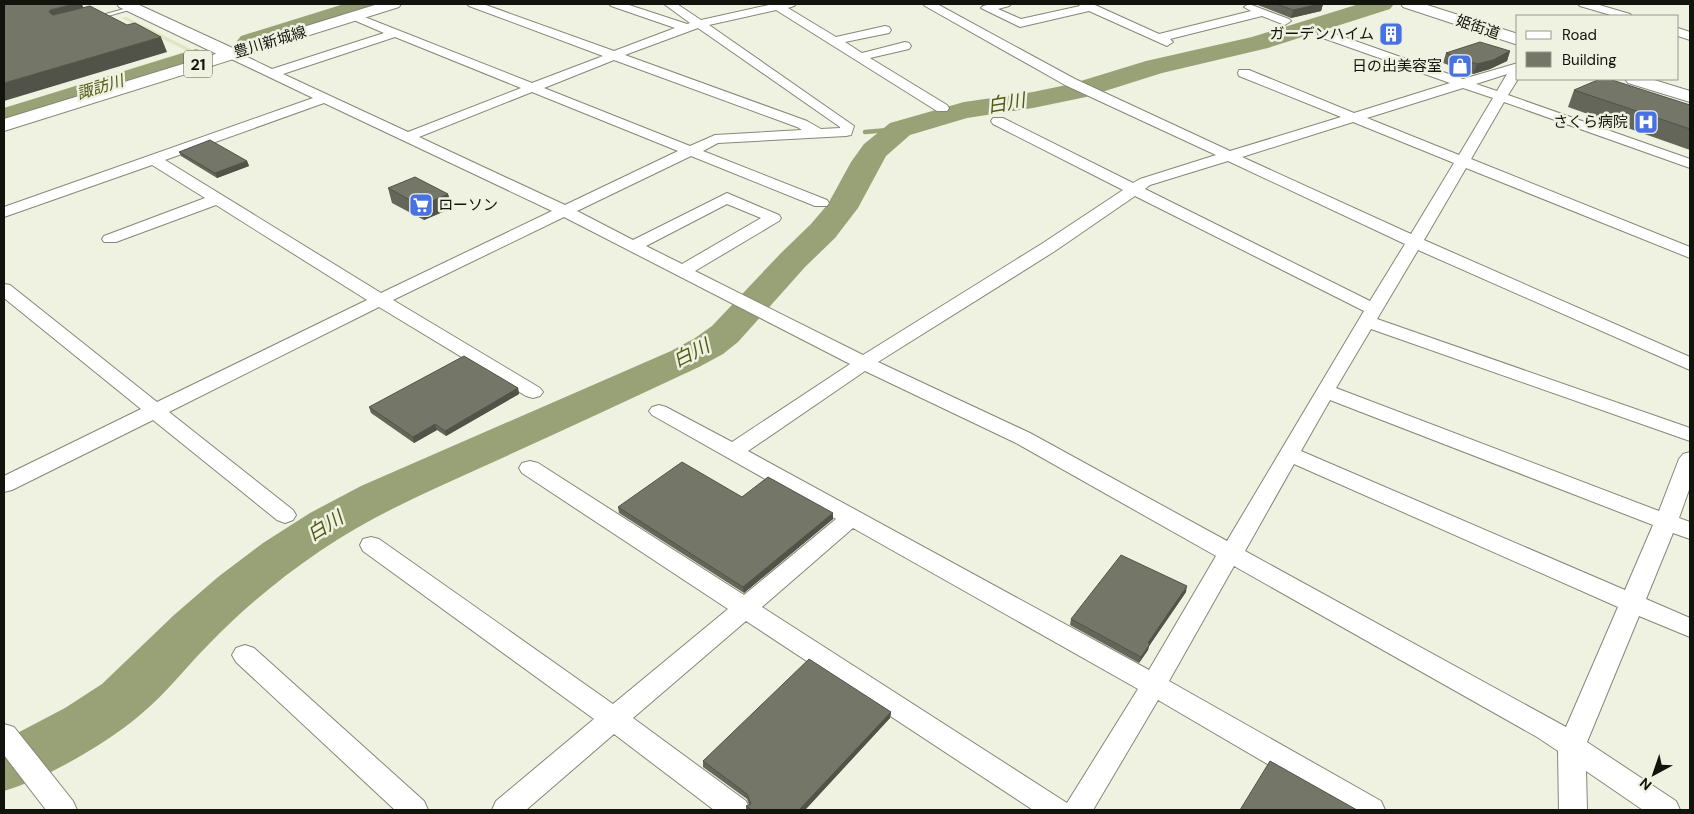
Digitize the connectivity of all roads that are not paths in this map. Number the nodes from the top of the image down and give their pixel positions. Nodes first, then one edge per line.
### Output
1 (393, 4) edge
2 (473, 4) edge
3 (616, 4) edge
4 (670, 4) edge
5 (929, 4) edge
6 (1005, 4) edge
7 (1241, 4) edge
8 (1409, 4) edge
9 (1584, 4) edge
10 (781, 5) edge
11 (1088, 5) edge
12 (129, 6) edge
13 (1263, 12) junction
14 (1622, 15) edge
15 (354, 16) junction
16 (87, 20) edge
17 (1285, 21) dead end
18 (693, 26) junction
19 (885, 30) dead end
20 (396, 33) junction
21 (1324, 34) dead end
22 (1516, 39) edge
23 (834, 41) junction
24 (905, 46) dead end
25 (230, 54) junction
26 (614, 55) junction
27 (860, 57) junction
28 (1516, 68) edge
29 (272, 73) junction
30 (1244, 73) dead end
31 (1638, 80) edge
32 (1463, 84) junction
33 (533, 87) junction
34 (1687, 94) edge
35 (1500, 97) junction
36 (325, 98) junction
37 (942, 108) dead end
38 (1353, 116) junction
39 (998, 120) dead end
40 (4, 125) edge
41 (818, 134) junction
42 (408, 137) junction
43 (690, 151) junction
44 (1231, 155) junction
45 (153, 159) junction
46 (1463, 161) junction
47 (1690, 164) edge
48 (1133, 188) junction
49 (216, 198) junction
50 (821, 203) dead end
51 (564, 211) junction
52 (4, 212) edge
53 (110, 239) dead end
54 (1414, 242) junction
55 (634, 246) junction
56 (1690, 253) edge
57 (682, 271) junction
58 (4, 289) edge
59 (380, 300) junction
60 (1371, 316) junction
61 (864, 363) junction
62 (1690, 364) edge
63 (1325, 391) junction
64 (534, 392) dead end
65 (156, 411) junction
66 (659, 411) dead end
67 (1690, 434) edge
68 (732, 452) junction
69 (1289, 454) junction
70 (1690, 459) edge
71 (530, 468) dead end
72 (4, 485) edge
73 (284, 515) dead end
74 (851, 518) junction
75 (1666, 522) junction
76 (1690, 531) edge
77 (371, 545) dead end
78 (1231, 554) junction
79 (1630, 604) junction
80 (745, 608) junction
81 (1690, 628) edge
82 (246, 655) dead end
83 (1154, 685) junction
84 (614, 719) junction
85 (6, 738) edge
86 (1572, 745) junction
87 (63, 810) edge
88 (414, 810) edge
89 (506, 810) edge
90 (736, 810) edge
91 (1056, 810) edge
92 (1078, 810) edge
93 (1371, 810) edge
94 (1573, 810) edge
95 (1666, 810) edge

1 - 15 main road, 豊川新城線 / 21
2 - 26 street
3 - 18 street
4 - 18 street
5 - 44 street
6 - 11 street
7 - 13 street
8 - 22 main road, 姫街道
9 - 14 street
10 - 18 street
10 - 23 street
11 - 13 street
12 - 16 lane
12 - 25 main road
13 - 17 street
15 - 20 street
15 - 25 main road, 豊川新城線 / 21
18 - 26 street
18 - 41 street
19 - 23 street
20 - 29 street
20 - 33 street
21 - 32 street
23 - 27 street
24 - 27 street
25 - 29 street
25 - 40 main road, 豊川新城線 / 21
26 - 33 street
26 - 41 street
27 - 37 street
28 - 32 street
28 - 35 street
29 - 36 street
30 - 38 street
31 - 34 main road
32 - 35 street
32 - 38 street
33 - 42 street
33 - 43 street
35 - 46 street
35 - 47 street
36 - 42 street
36 - 45 street
38 - 44 street
38 - 46 street
39 - 48 street
41 - 43 street
42 - 51 street
43 - 50 street
43 - 51 street
44 - 48 street
44 - 54 street
45 - 49 street
45 - 52 street
46 - 54 street
46 - 56 street
48 - 60 street
48 - 61 street
49 - 53 street
49 - 59 street
51 - 55 street
51 - 59 street
54 - 60 street
54 - 62 street
55 - 57 street
55 - 57 street
57 - 61 street
58 - 65 street
59 - 64 street
59 - 65 street
60 - 63 street
60 - 67 street
61 - 68 street
61 - 78 street
63 - 69 street
63 - 75 street
65 - 72 street
65 - 73 street
66 - 68 street
68 - 74 street
69 - 78 street
69 - 79 street
70 - 75 street
71 - 80 street
74 - 80 street
74 - 83 street
75 - 76 street
75 - 79 street
77 - 84 street
78 - 83 street
78 - 86 street
79 - 81 street
79 - 86 street
80 - 84 street
80 - 91 street
82 - 88 street
83 - 92 street
83 - 93 street
84 - 89 street
84 - 90 street
85 - 87 street
86 - 94 street
86 - 95 street

